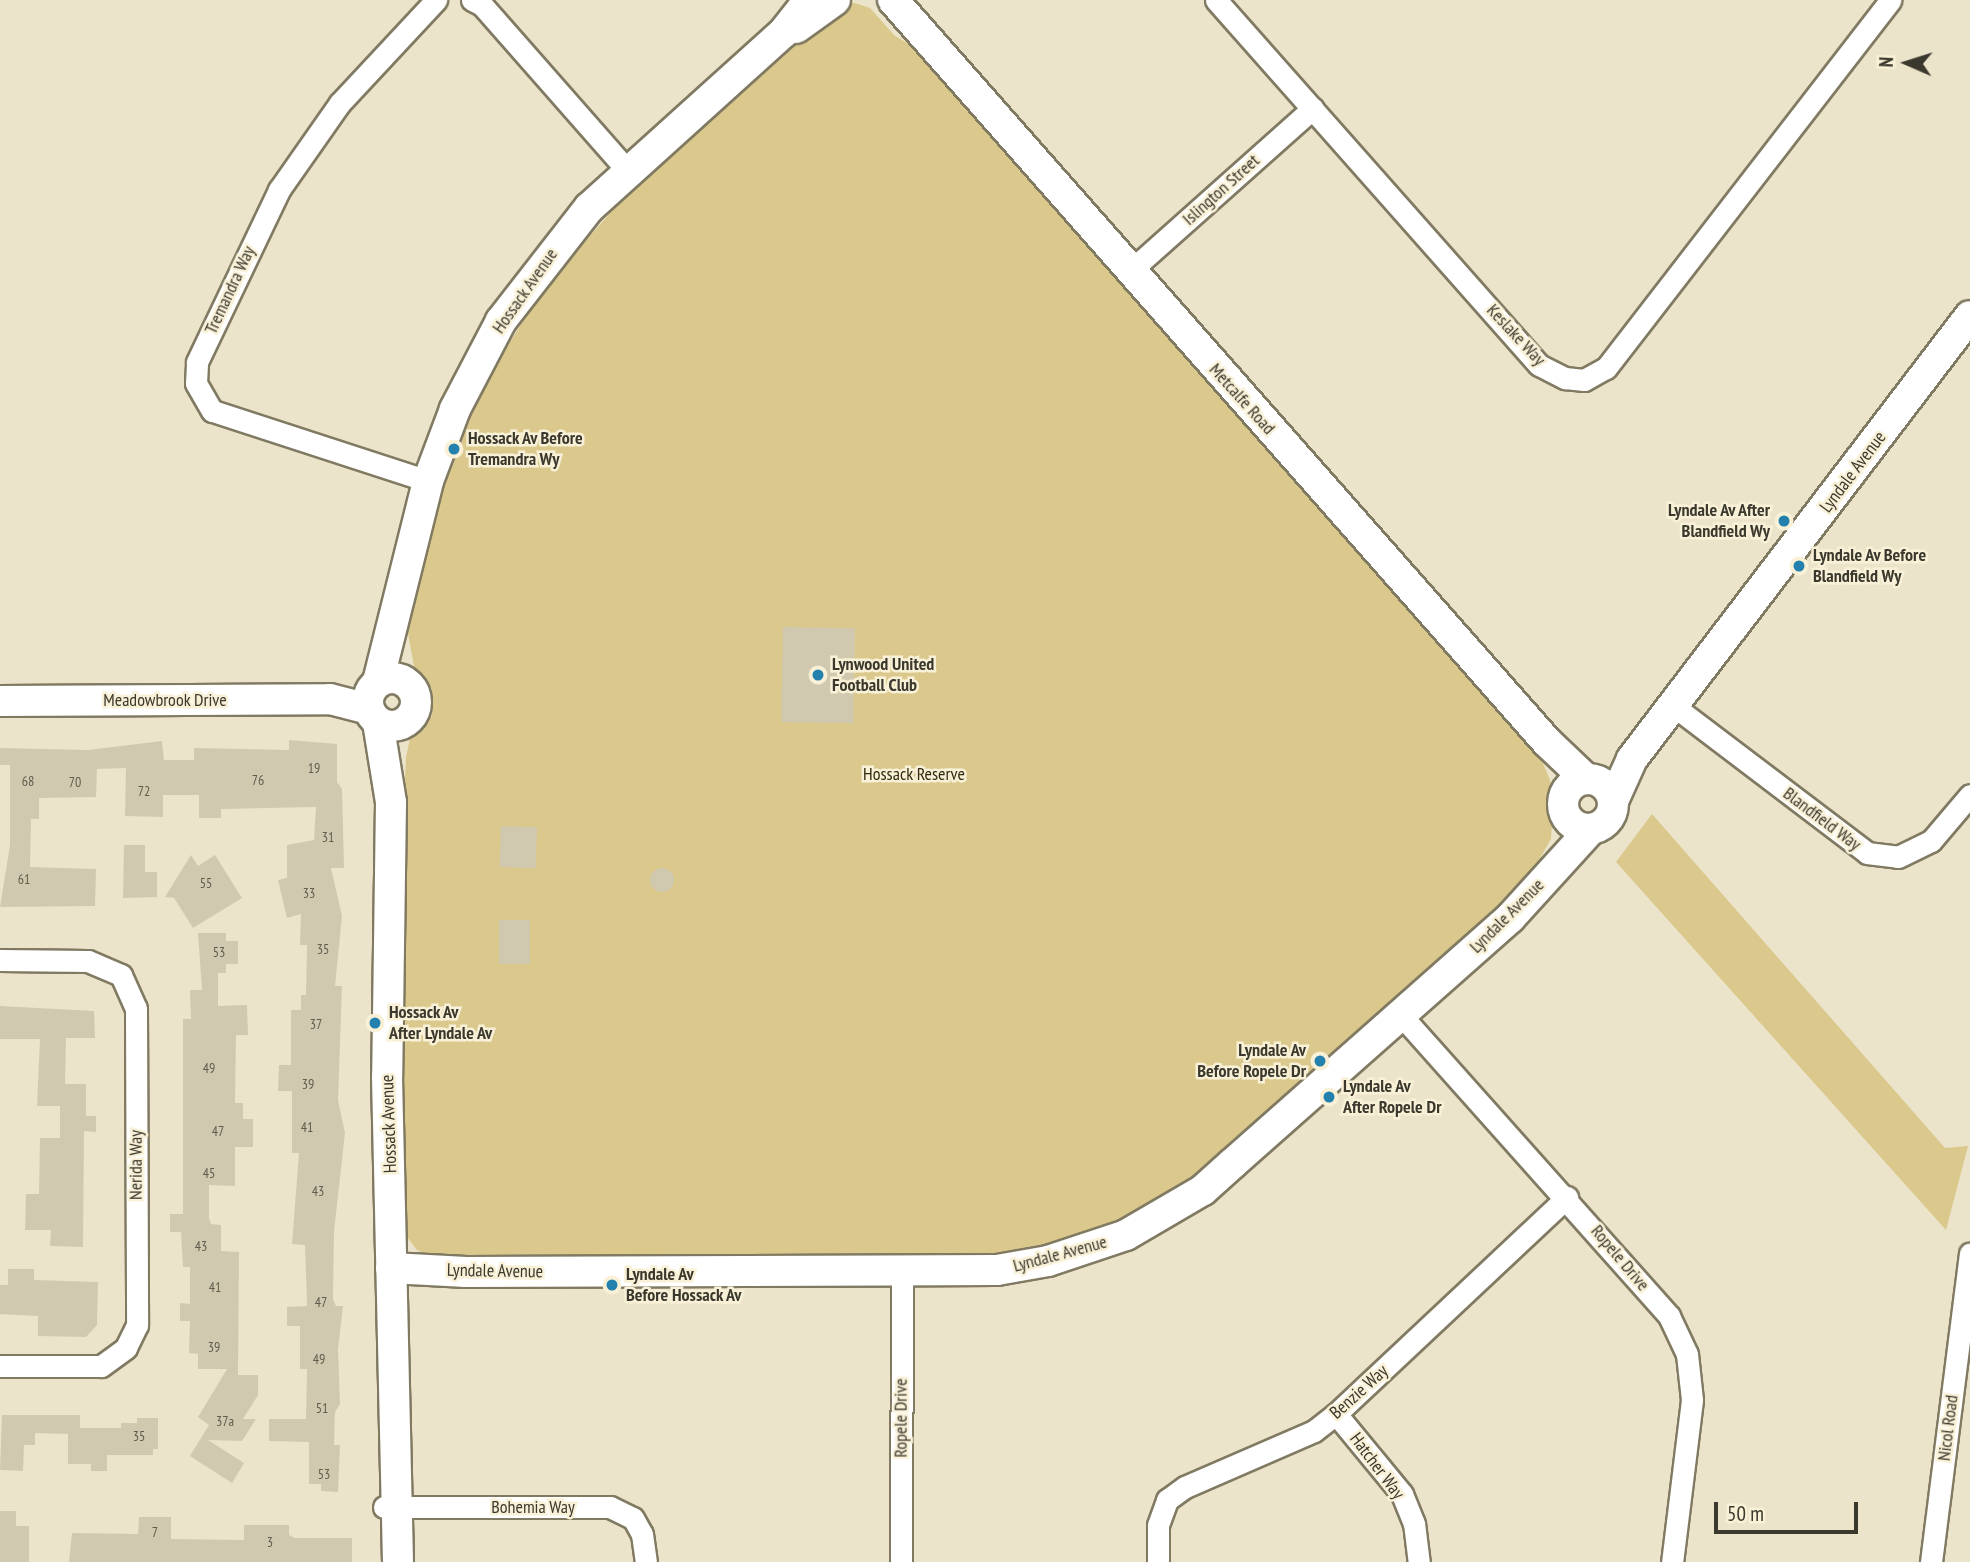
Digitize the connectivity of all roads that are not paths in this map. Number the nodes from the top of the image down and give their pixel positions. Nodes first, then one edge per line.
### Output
1 (436, 0) edge
2 (472, 0) edge
3 (809, 0) edge
4 (835, 0) edge
5 (872, 0) edge
6 (893, 0) edge
7 (1216, 0) edge
8 (1890, 0) edge
9 (783, 33) junction
10 (939, 57) junction
11 (1313, 108) junction
12 (628, 171) junction
13 (1129, 272) junction
14 (1970, 316) edge
15 (428, 481) junction
16 (0, 701) edge
17 (383, 701) junction
18 (1675, 707) junction
19 (1584, 794) junction
20 (1970, 795) edge
21 (1550, 871) junction
22 (0, 960) edge
23 (1401, 1015) junction
24 (1567, 1197) junction
25 (1970, 1253) edge
26 (391, 1268) junction
27 (902, 1273) junction
28 (0, 1366) edge
29 (1336, 1414) junction
30 (391, 1507) junction
31 (382, 1562) edge
32 (398, 1562) edge
33 (646, 1562) edge
34 (901, 1562) edge
35 (1158, 1562) edge
36 (1419, 1562) edge
37 (1672, 1562) edge
38 (1931, 1562) edge

1 - 15 street, Tremandra Way
2 - 12 street
3 - 9 street, Hossack Avenue
4 - 9 street, Hossack Avenue
5 - 10 street, Metcalfe Road
6 - 10 street, Metcalfe Road
7 - 11 street, Keslake Way
8 - 11 street, Keslake Way
9 - 12 street, Hossack Avenue
10 - 13 street, Metcalfe Road
11 - 13 street, Islington Street
12 - 15 street, Hossack Avenue
13 - 19 street, Metcalfe Road
14 - 18 street, Lyndale Avenue
15 - 17 street, Hossack Avenue
16 - 17 street, Meadowbrook Drive
17 - 26 street, Hossack Avenue
18 - 19 street, Lyndale Avenue
18 - 20 street, Blandfield Way
19 - 21 street, Lyndale Avenue
19 - 21 street, Lyndale Avenue
21 - 23 street, Lyndale Avenue
22 - 28 street, Nerida Way
23 - 24 street, Ropele Drive
23 - 27 street, Lyndale Avenue
24 - 29 street, Benzie Way
24 - 37 street, Ropele Drive
25 - 38 street, Nicol Road
26 - 27 street, Lyndale Avenue
26 - 30 street, Hossack Avenue
27 - 34 street, Ropele Drive
29 - 35 street, Benzie Way
29 - 36 street, Hatcher Way
30 - 31 street, Hossack Avenue
30 - 32 street, Hossack Avenue
30 - 33 street, Bohemia Way

